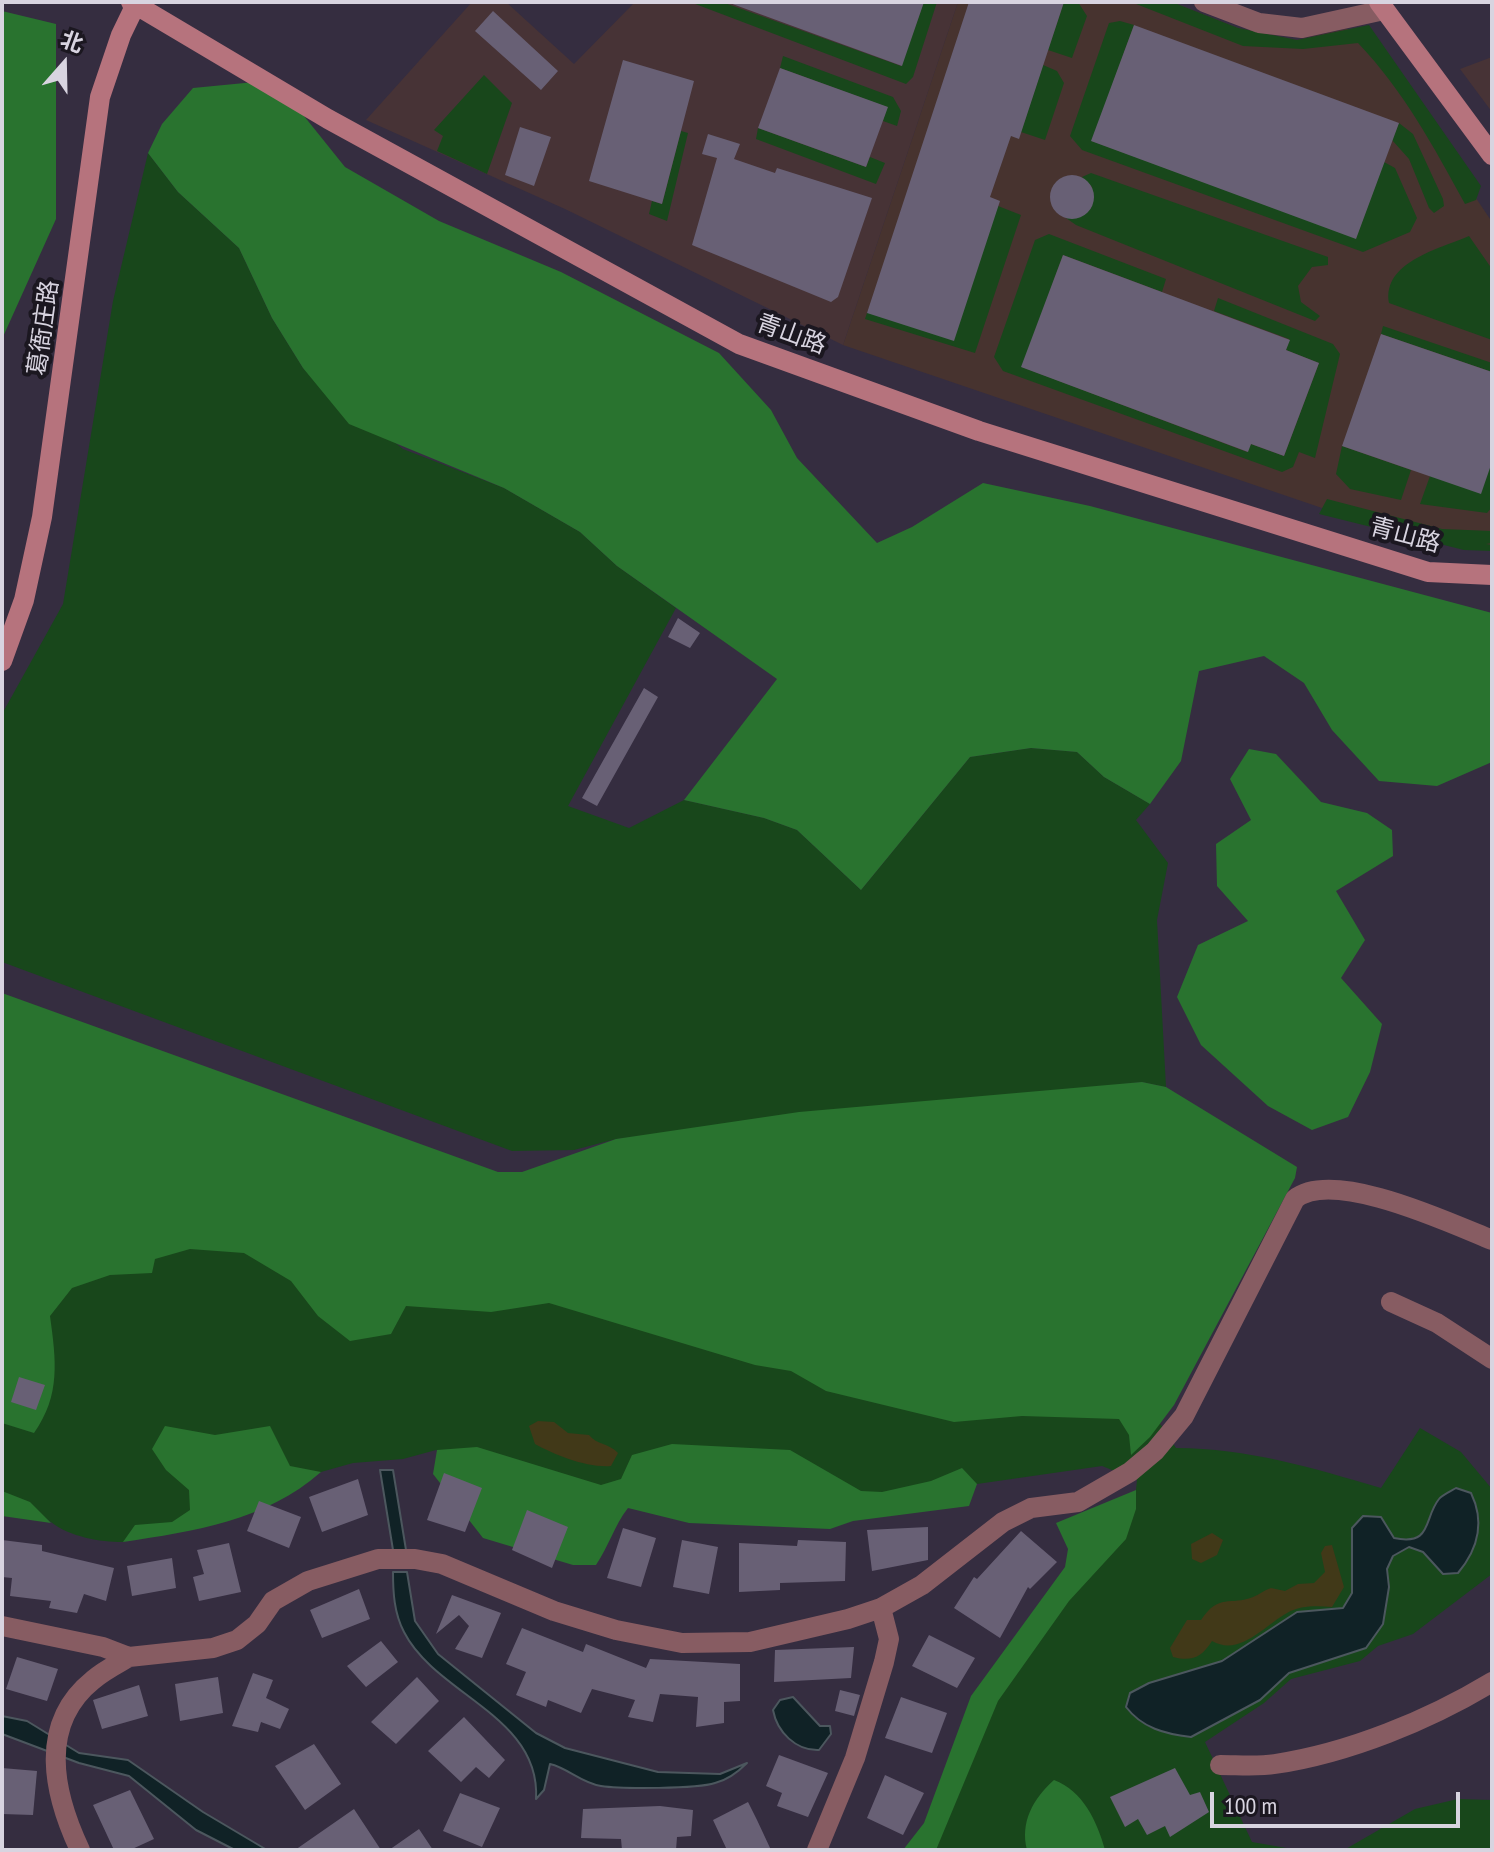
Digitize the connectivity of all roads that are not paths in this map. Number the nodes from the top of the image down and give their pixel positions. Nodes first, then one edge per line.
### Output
1 (1204, 2) edge
2 (135, 3) edge
3 (1382, 6) edge
4 (1492, 155) edge
5 (1492, 575) edge
6 (2, 661) edge
7 (1492, 1240) edge
8 (1391, 1302) dead end
9 (1492, 1359) edge
10 (881, 1608) junction
11 (2, 1626) edge
12 (129, 1657) junction
13 (1492, 1682) edge
14 (1220, 1765) dead end
15 (80, 1850) edge
16 (817, 1850) edge

1 - 3 street
2 - 5 street, 青山路
2 - 6 street, 葛衙庄路
3 - 4 street
7 - 10 street
8 - 9 street
10 - 12 street
10 - 16 street
11 - 12 street
12 - 15 street
13 - 14 street

